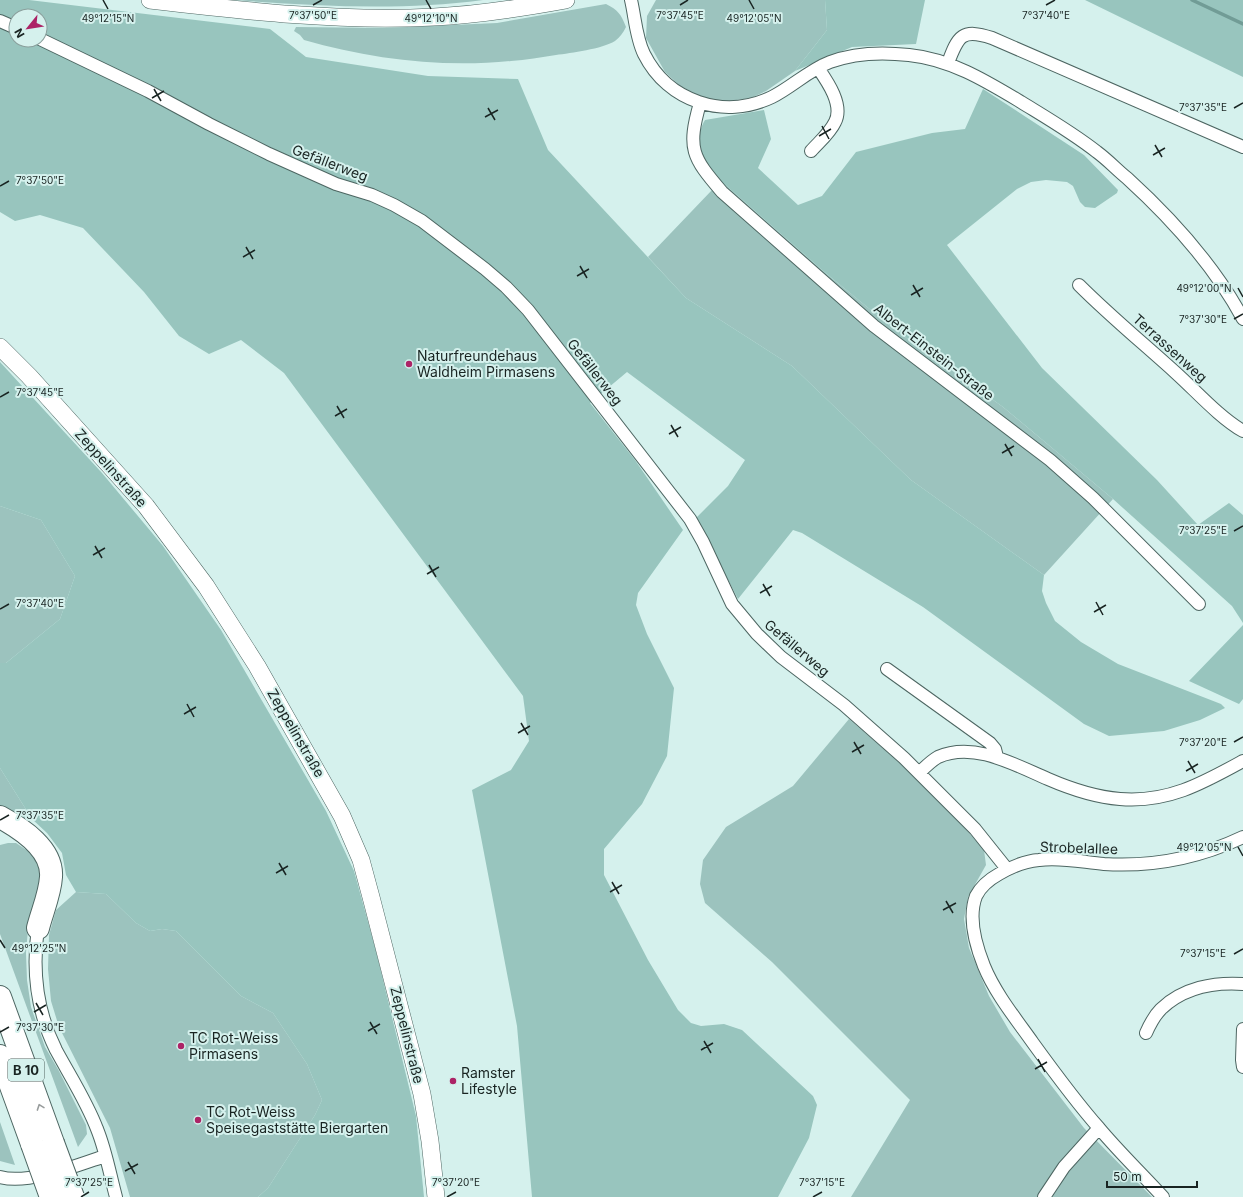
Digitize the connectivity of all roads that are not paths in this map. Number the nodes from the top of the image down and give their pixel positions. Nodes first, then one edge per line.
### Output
1 (150, 0) edge
2 (566, 0) edge
3 (631, 0) edge
4 (48, 43) edge
5 (948, 63) junction
6 (818, 68) junction
7 (700, 103) junction
8 (1243, 147) edge
9 (811, 151) dead end
10 (1079, 285) dead end
11 (1243, 319) edge
12 (0, 347) edge
13 (1243, 431) edge
14 (1199, 604) dead end
15 (887, 668) dead end
16 (997, 757) junction
17 (1243, 762) edge
18 (919, 773) junction
19 (0, 817) edge
20 (0, 836) edge
21 (30, 837) junction
22 (1243, 837) edge
23 (1007, 869) junction
24 (38, 928) joint
25 (1243, 984) edge
26 (0, 997) edge
27 (1243, 1029) edge
28 (1146, 1032) dead end
29 (1, 1061) edge
30 (1243, 1067) edge
31 (1099, 1128) junction
32 (105, 1156) junction
33 (0, 1177) edge
34 (51, 1197) edge
35 (73, 1197) edge
36 (116, 1197) edge
37 (436, 1197) edge
38 (1044, 1197) edge
39 (1163, 1197) edge

1 - 2 street
3 - 7 street
4 - 18 street, Gefällerweg
5 - 6 street
5 - 8 street
5 - 11 street
6 - 7 street
6 - 9 street
7 - 14 street, Albert-Einstein-Straße
10 - 13 street, Terrassenweg
12 - 37 street, Zeppelinstraße
15 - 16 street
16 - 17 street
16 - 18 street
18 - 23 street, Gefällerweg
19 - 21 highway
20 - 21 highway
21 - 24 highway
22 - 23 street, Strobelallee
23 - 31 street, Strobelallee
24 - 32 street
25 - 28 street
35 -> 26 highway, B 10, bridge
27 - 30 street
29 - 34 highway, B 10, bridge
31 - 38 street
31 - 39 street, Strobelallee
32 - 33 street
32 - 36 street

